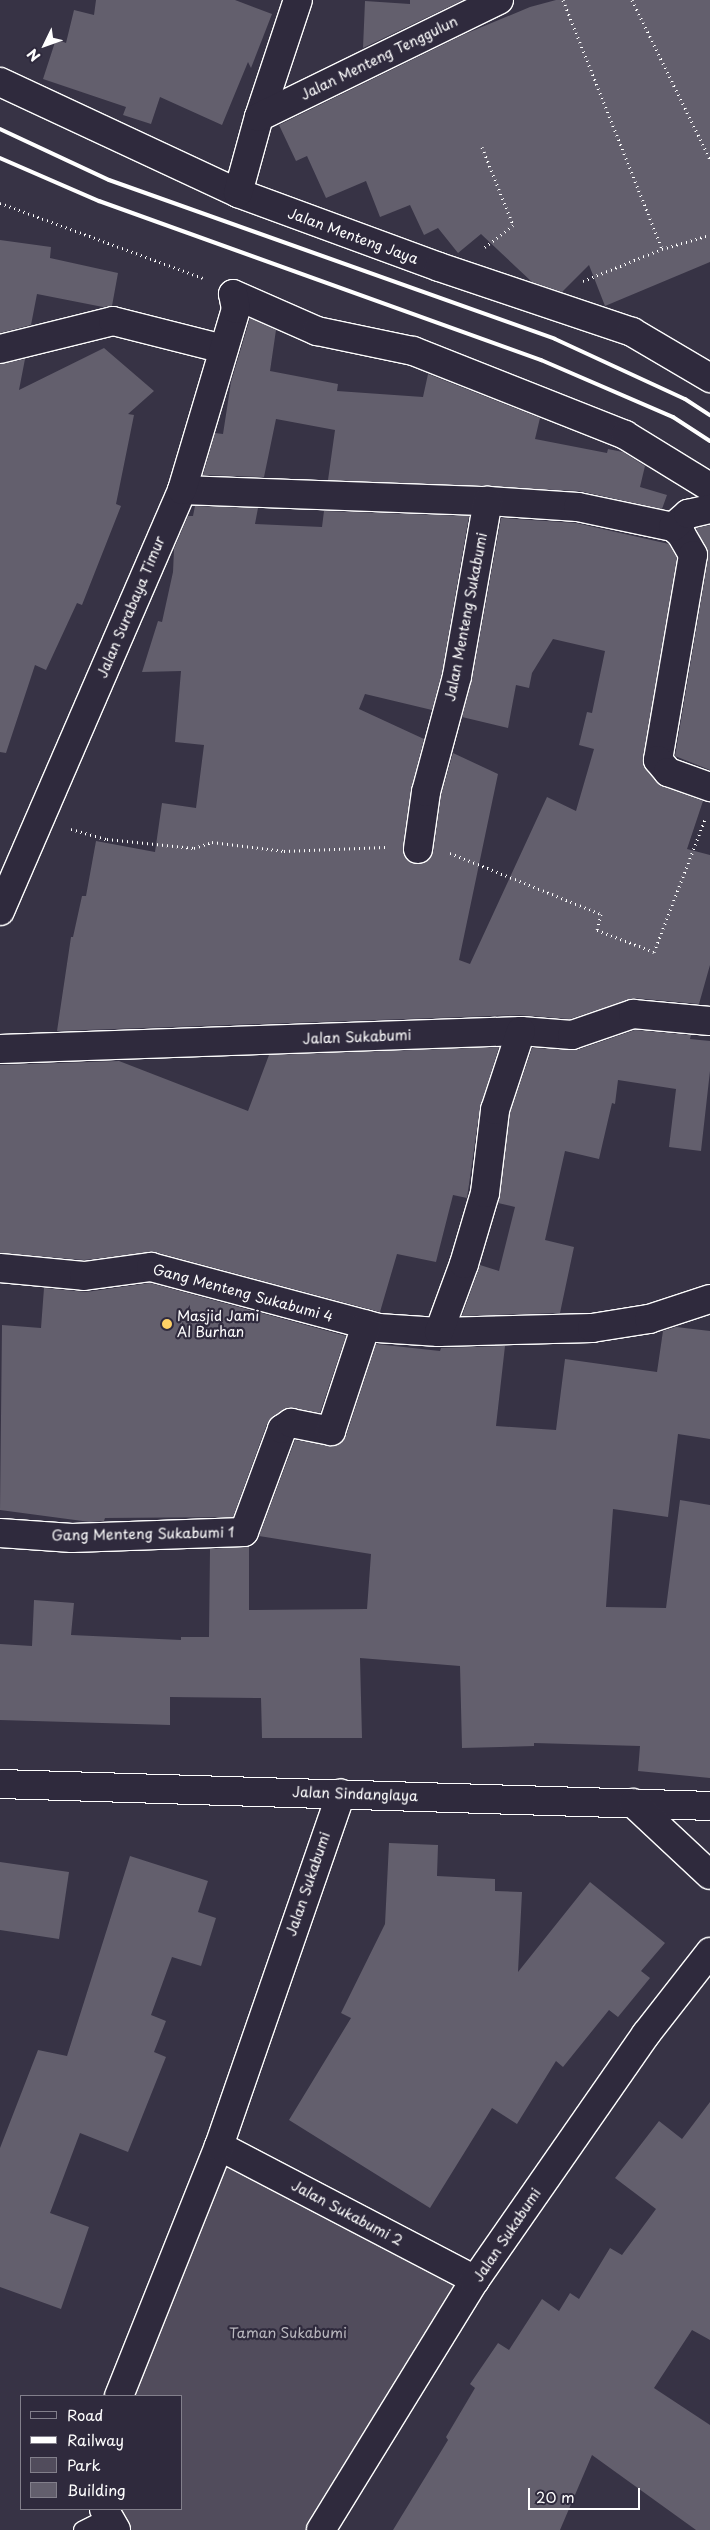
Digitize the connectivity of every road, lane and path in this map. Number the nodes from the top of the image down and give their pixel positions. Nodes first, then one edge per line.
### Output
1 (298, 0) edge
2 (500, 0) edge
3 (563, 0) edge
4 (632, 0) edge
5 (0, 82) edge
6 (260, 117) junction
7 (482, 147) dead end
8 (710, 159) edge
9 (238, 193) junction
10 (0, 203) edge
11 (710, 235) edge
12 (662, 249) junction
13 (439, 267) junction
14 (202, 272) dead end
15 (199, 277) junction
16 (234, 294) junction
17 (560, 308) junction
18 (0, 349) edge
19 (224, 349) junction
20 (710, 378) edge
21 (710, 487) edge
22 (182, 490) junction
23 (488, 501) junction
24 (710, 509) edge
25 (673, 527) junction
26 (710, 787) edge
27 (706, 814) dead end
28 (39, 820) junction
29 (418, 849) junction
30 (0, 912) edge
31 (710, 1021) edge
32 (521, 1031) junction
33 (0, 1049) edge
34 (0, 1268) edge
35 (710, 1299) edge
36 (366, 1325) junction
37 (438, 1332) junction
38 (0, 1533) edge
39 (0, 1784) edge
40 (341, 1793) junction
41 (632, 1803) junction
42 (710, 1806) edge
43 (710, 1875) edge
44 (710, 1952) edge
45 (219, 2146) junction
46 (475, 2280) junction
47 (119, 2395) edge
48 (110, 2518) edge
49 (82, 2530) edge
50 (320, 2530) edge

1 - 6 street
2 - 6 street, Jalan Menteng Tenggulun
3 - 12 path
4 - 8 path
5 - 9 street, Jalan Menteng Jaya
6 - 9 street
7 - 13 path
9 - 13 street, Jalan Menteng Jaya
10 - 15 path
11 - 12 path
12 - 17 path
13 - 17 street, Jalan Menteng Jaya
14 - 15 path
15 - 16 path
16 - 19 street, Jalan Surabaya Timur
16 - 21 street
17 - 20 street, Jalan Menteng Jaya
18 - 19 street
19 - 22 street, Jalan Surabaya Timur
22 - 23 street
22 - 28 street, Jalan Surabaya Timur
23 - 25 street
23 - 29 street, Jalan Menteng Sukabumi
24 - 25 street
25 - 26 street
27 - 29 path
28 - 29 path
28 - 30 street, Jalan Surabaya Timur
31 - 32 street, Jalan Sukabumi
32 - 33 street, Jalan Sukabumi
32 - 37 street
34 - 36 street, Gang Menteng Sukabumi 4
35 - 37 street, Gang Menteng Sukabumi 4
36 - 37 street, Gang Menteng Sukabumi 4
36 - 38 street, Gang Menteng Sukabumi 1
39 - 40 street, Jalan Sindanglaya
40 - 41 street, Jalan Sindanglaya
40 - 45 street, Jalan Sukabumi
41 - 42 street, Jalan Sindanglaya
41 - 43 street
44 - 46 street, Jalan Sukabumi
45 - 46 street, Jalan Sukabumi 2
45 - 47 street, Jalan Sukabumi
46 - 50 street, Jalan Sukabumi
48 - 49 lane

